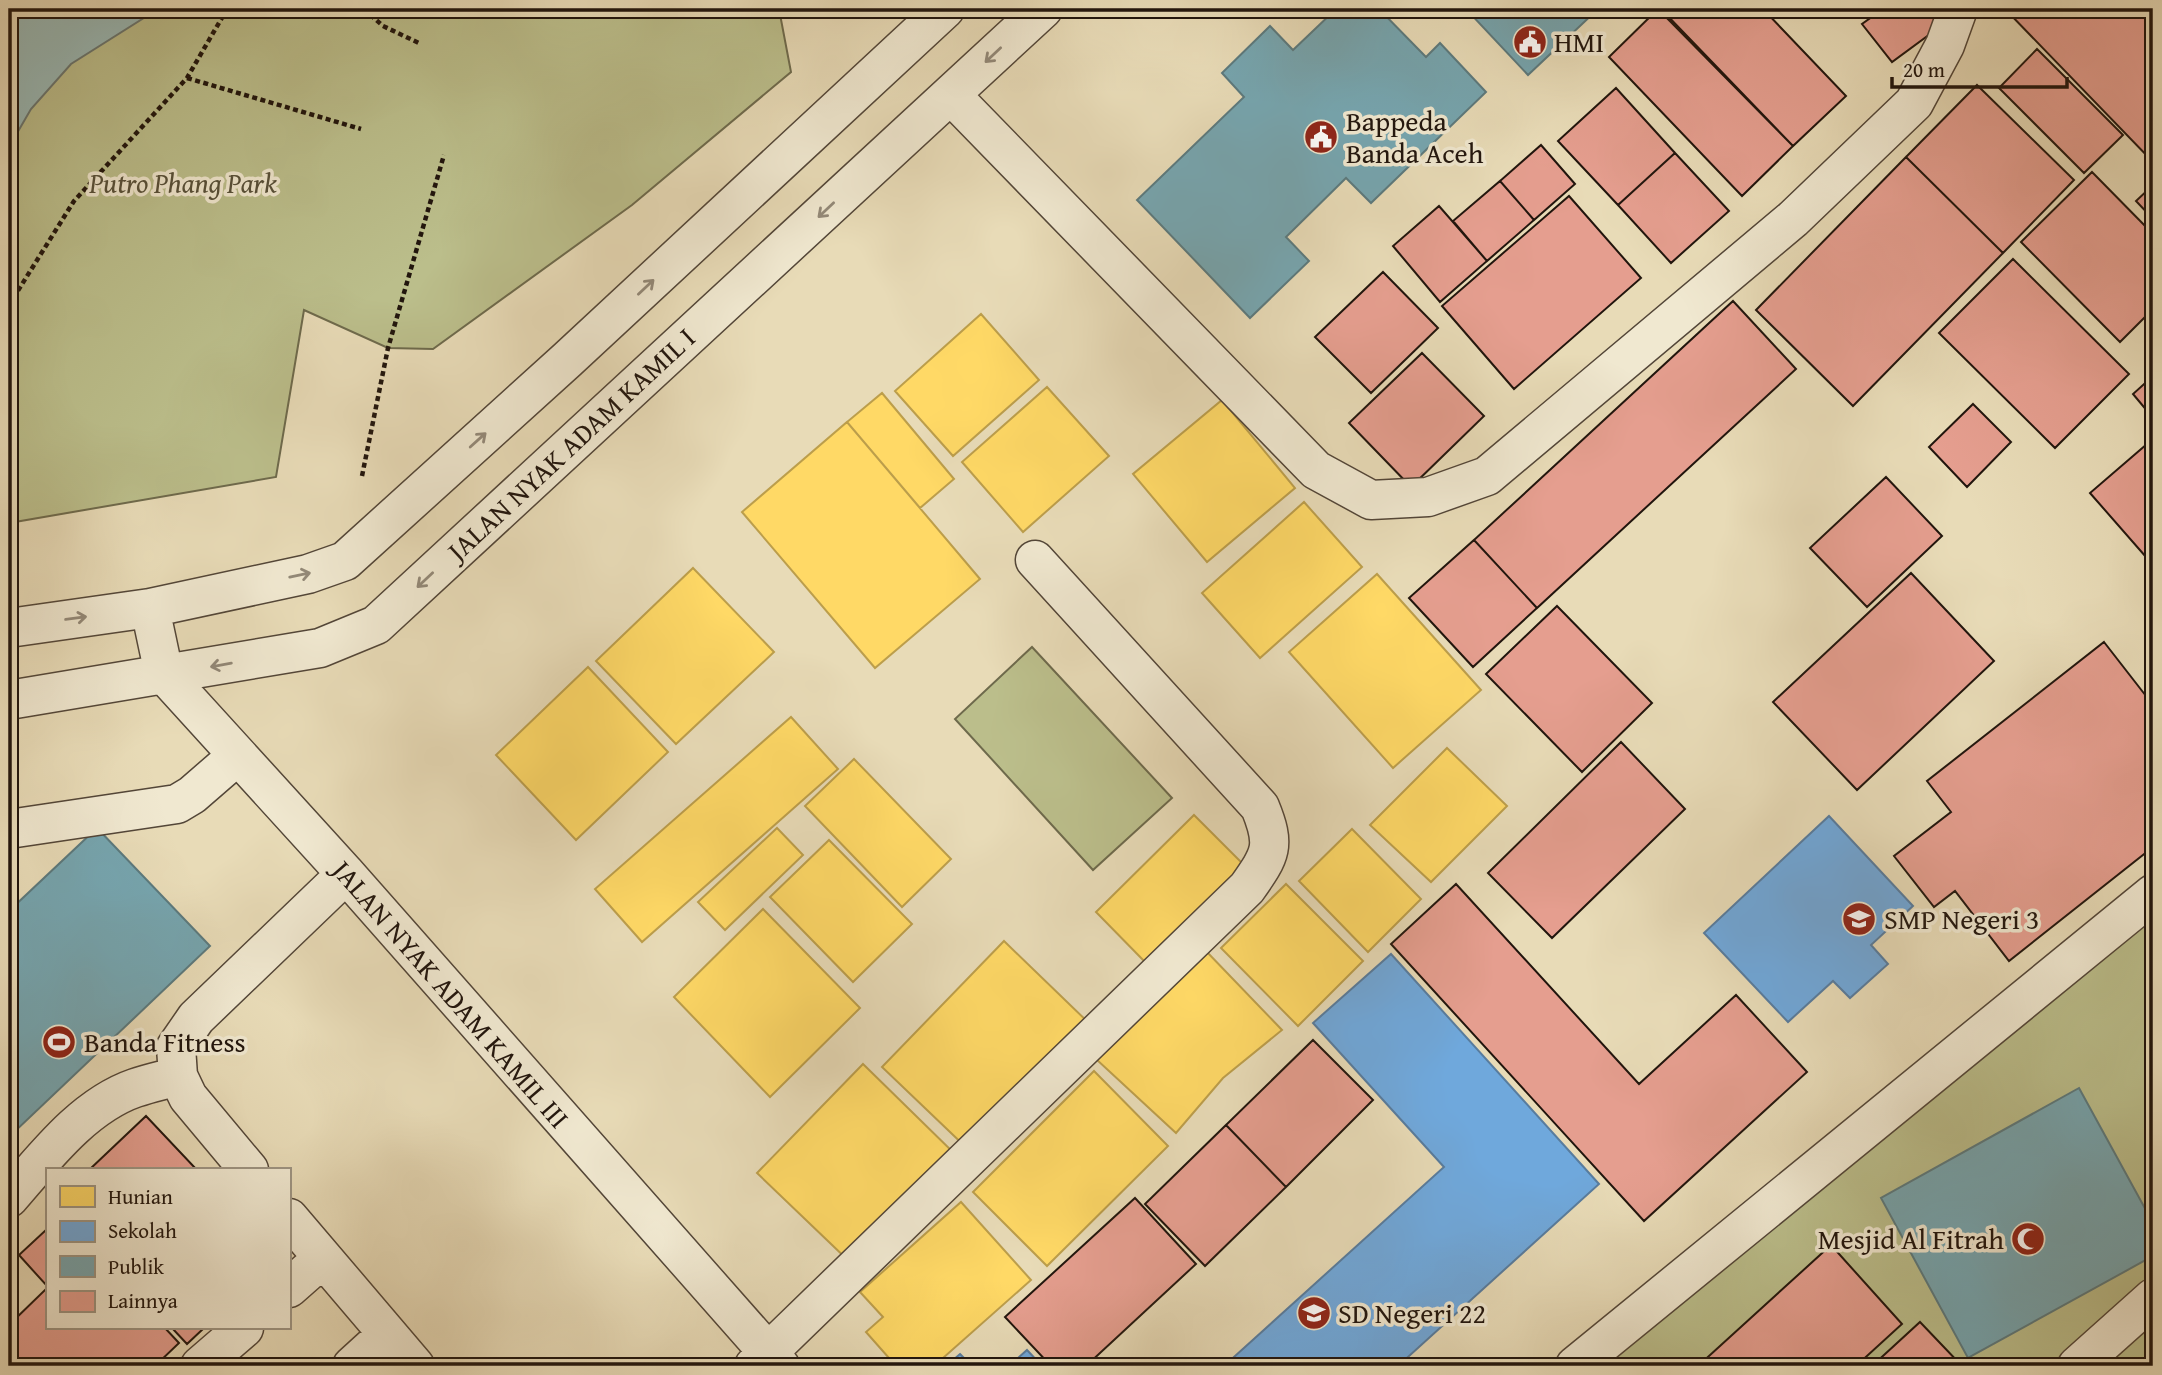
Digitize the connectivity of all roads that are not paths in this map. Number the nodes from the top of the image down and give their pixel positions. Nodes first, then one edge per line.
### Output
1 (944, 9) edge
2 (1043, 9) edge
3 (1958, 9) edge
4 (951, 95) junction
5 (1035, 560) dead end
6 (150, 608) junction
7 (9, 628) edge
8 (164, 674) junction
9 (9, 700) edge
10 (237, 756) junction
11 (9, 829) edge
12 (346, 874) junction
13 (2153, 894) edge
14 (178, 1076) junction
15 (248, 1168) edge
16 (9, 1198) edge
17 (290, 1218) edge
18 (323, 1258) junction
19 (290, 1287) edge
20 (2153, 1298) edge
21 (242, 1330) edge
22 (386, 1335) junction
23 (767, 1362) edge
24 (200, 1366) edge
25 (352, 1366) edge
26 (415, 1366) edge
27 (1575, 1366) edge
28 (2077, 1366) edge

6 -> 1 street
2 -> 4 street, JALAN NYAK ADAM KAMIL I
3 - 4 street
4 -> 8 street, JALAN NYAK ADAM KAMIL I
5 - 23 street
7 -> 6 street
6 - 8 street, JALAN NYAK ADAM KAMIL III
8 - 9 street, JALAN NYAK ADAM KAMIL I
8 - 10 street, JALAN NYAK ADAM KAMIL III
10 - 11 street
10 - 12 street, JALAN NYAK ADAM KAMIL III
12 - 14 street
12 - 23 street, JALAN NYAK ADAM KAMIL III
13 - 27 street
14 - 15 street
14 - 16 street
17 - 18 street
18 - 19 street
18 - 22 street
20 - 28 street
21 - 24 street
22 - 25 street
22 - 26 street

